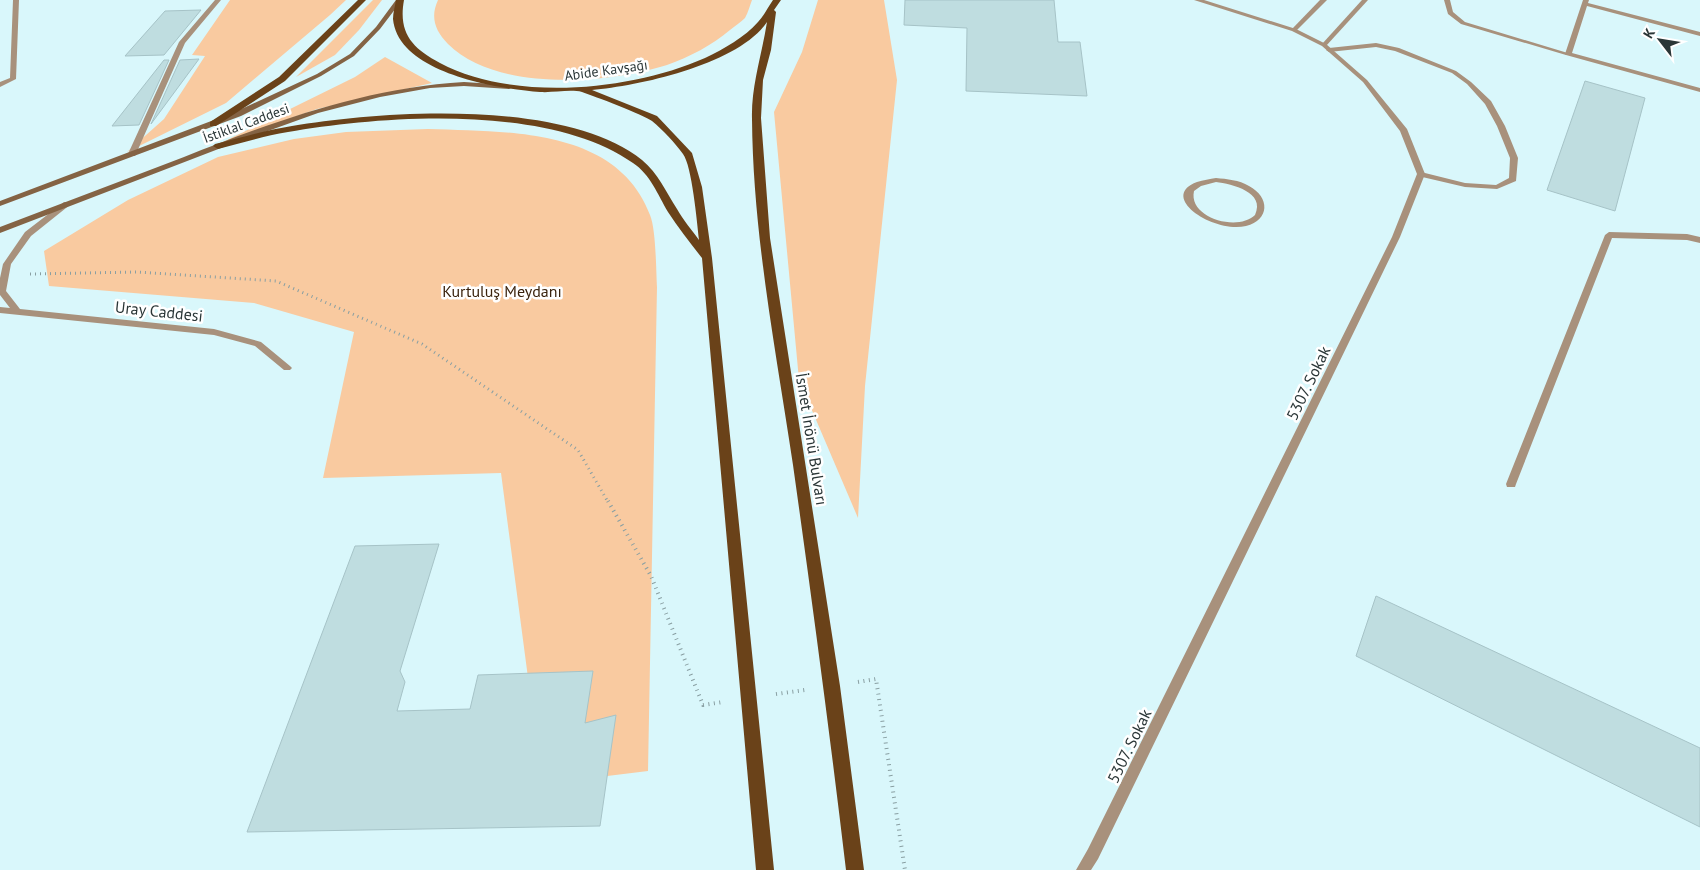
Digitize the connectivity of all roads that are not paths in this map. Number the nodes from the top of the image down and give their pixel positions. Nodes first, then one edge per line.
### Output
1 (16, 0) edge
2 (218, 0) edge
3 (362, 0) edge
4 (399, 0) edge
5 (1197, 0) edge
6 (1324, 0) edge
7 (1365, 0) edge
8 (1447, 0) edge
9 (1586, 2) edge
10 (775, 6) edge
11 (1294, 30) junction
12 (1700, 34) edge
13 (1326, 48) junction
14 (1568, 54) junction
15 (0, 85) edge
16 (510, 87) junction
17 (582, 89) junction
18 (1700, 90) edge
19 (213, 124) junction
20 (218, 146) junction
21 (132, 154) junction
22 (1421, 174) junction
23 (0, 204) edge
24 (67, 204) junction
25 (1195, 212) joint
26 (0, 230) edge
27 (1700, 240) edge
28 (707, 258) junction
29 (0, 310) edge
30 (17, 312) junction
31 (287, 368) dead end
32 (1511, 484) dead end
33 (766, 870) edge
34 (856, 870) edge
35 (1083, 870) edge

1 - 15 street
2 - 21 street
3 - 19 main road
4 - 16 main road, Abide Kavşağı
4 - 19 main road, İstiklal Caddesi
5 - 11 street
6 - 11 street
7 - 13 street
8 - 14 street
9 - 12 street
9 - 14 street
10 - 17 main road, Abide Kavşağı
10 - 34 main road, İsmet İnönü Bulvarı
11 - 13 street
13 - 22 street
13 - 22 street
14 - 18 street
16 - 17 main road, Abide Kavşağı
16 - 20 main road, İstiklal Caddesi
17 - 28 main road
19 - 21 main road, İstiklal Caddesi
20 - 24 main road, İstiklal Caddesi
20 - 28 main road
21 - 23 main road, İstiklal Caddesi
22 - 35 street, 5307. Sokak
24 - 26 main road, İstiklal Caddesi
24 - 30 street
25 - 25 street
27 - 32 street
28 - 33 main road
29 - 30 street, Uray Caddesi
30 - 31 street, Uray Caddesi

